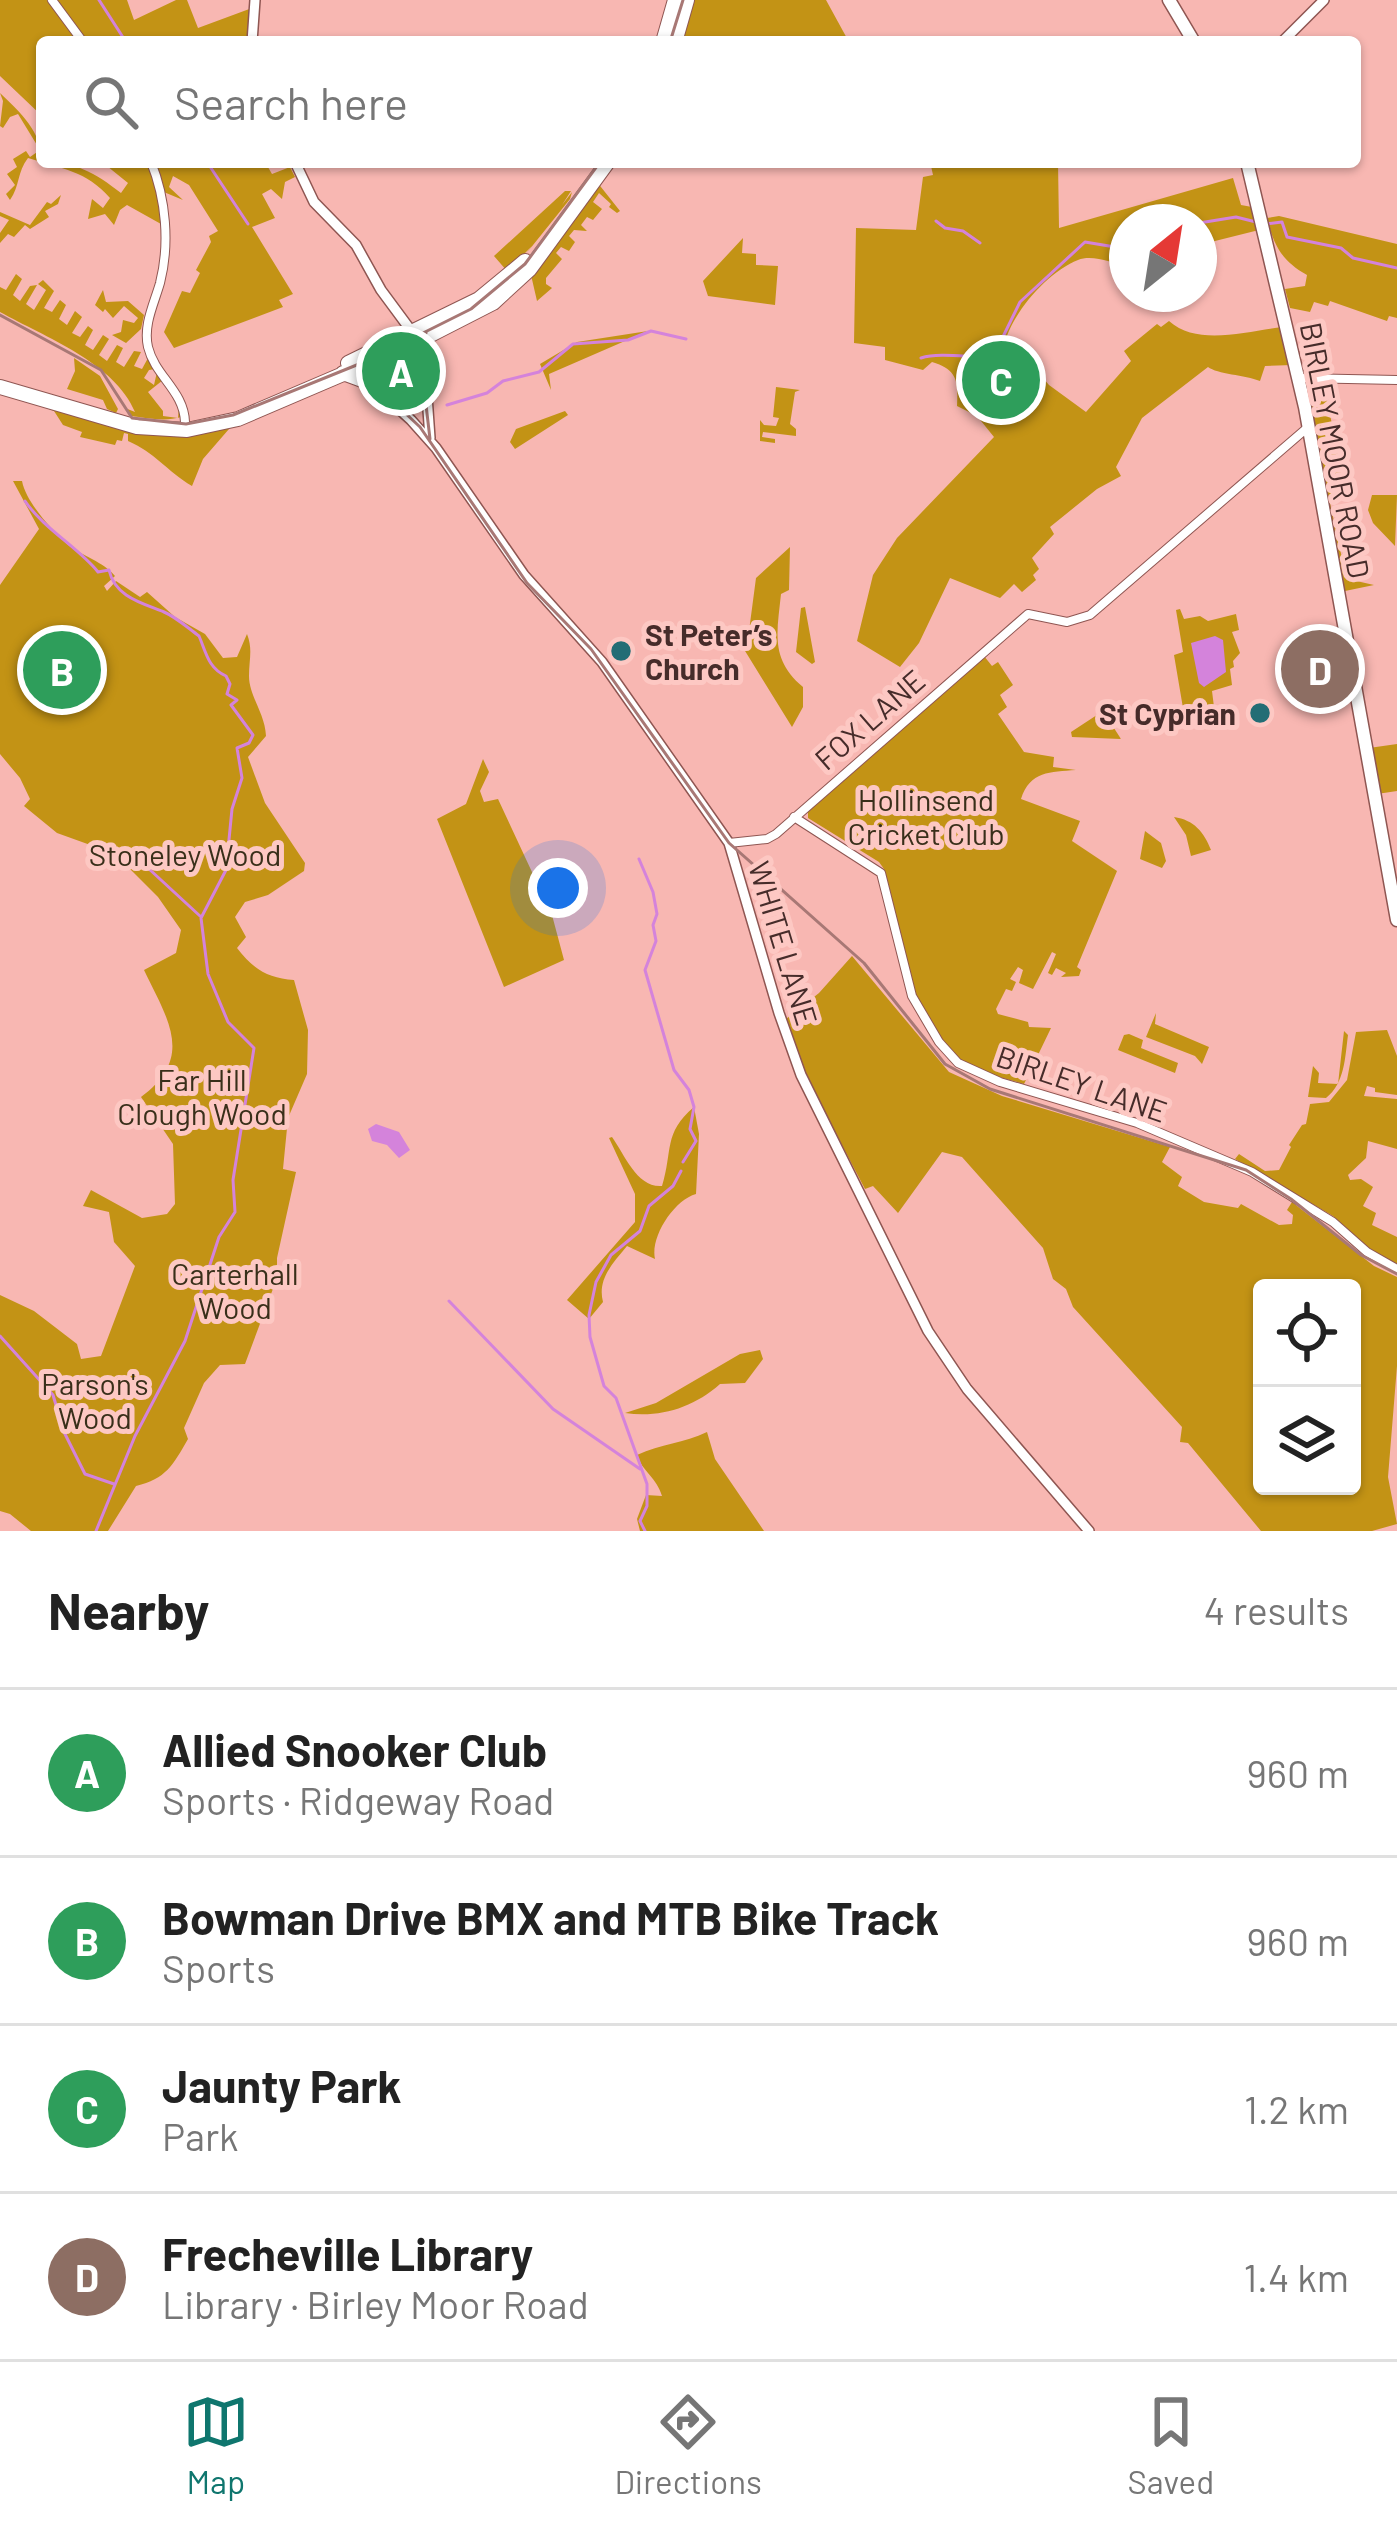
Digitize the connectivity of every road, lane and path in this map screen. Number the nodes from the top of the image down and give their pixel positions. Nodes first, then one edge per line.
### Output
1 (52, 0) edge
2 (254, 0) edge
3 (675, 0) edge
4 (686, 0) edge
5 (1169, 0) edge
6 (1324, 0) edge
7 (78, 36) edge
8 (252, 36) edge
9 (665, 36) edge
10 (677, 36) edge
11 (1190, 36) edge
12 (1288, 36) edge
13 (153, 168) edge
14 (298, 168) edge
15 (595, 168) edge
16 (604, 168) edge
17 (1249, 168) edge
18 (412, 338) junction
19 (357, 364) junction
20 (1300, 378) junction
21 (1397, 380) edge
22 (370, 383) joint
23 (0, 384) edge
24 (426, 403) junction
25 (407, 416) junction
26 (190, 422) junction
27 (1309, 428) junction
28 (436, 448) junction
29 (794, 817) junction
30 (729, 843) junction
31 (1397, 920) edge
32 (1397, 1269) edge
33 (1089, 1531) edge

1 - 7 street
2 - 8 main road
3 - 9 highway
4 - 10 highway
5 - 11 main road
6 - 12 main road
13 - 26 street
14 - 18 main road
15 - 18 highway
16 - 18 highway
17 - 20 main road, BIRLEY MOOR ROAD
18 - 19 highway
18 - 24 main road
19 - 22 highway
19 - 26 highway
20 - 21 street
20 - 27 main road, BIRLEY MOOR ROAD
22 - 25 main road, WHITE LANE
23 - 26 highway
24 - 25 main road
24 - 28 main road
25 - 28 main road, WHITE LANE
27 - 29 street, FOX LANE
27 - 31 main road, BIRLEY MOOR ROAD
28 - 30 main road, WHITE LANE
29 - 30 street, FOX LANE
29 - 32 street, BIRLEY LANE
30 - 33 main road, WHITE LANE

